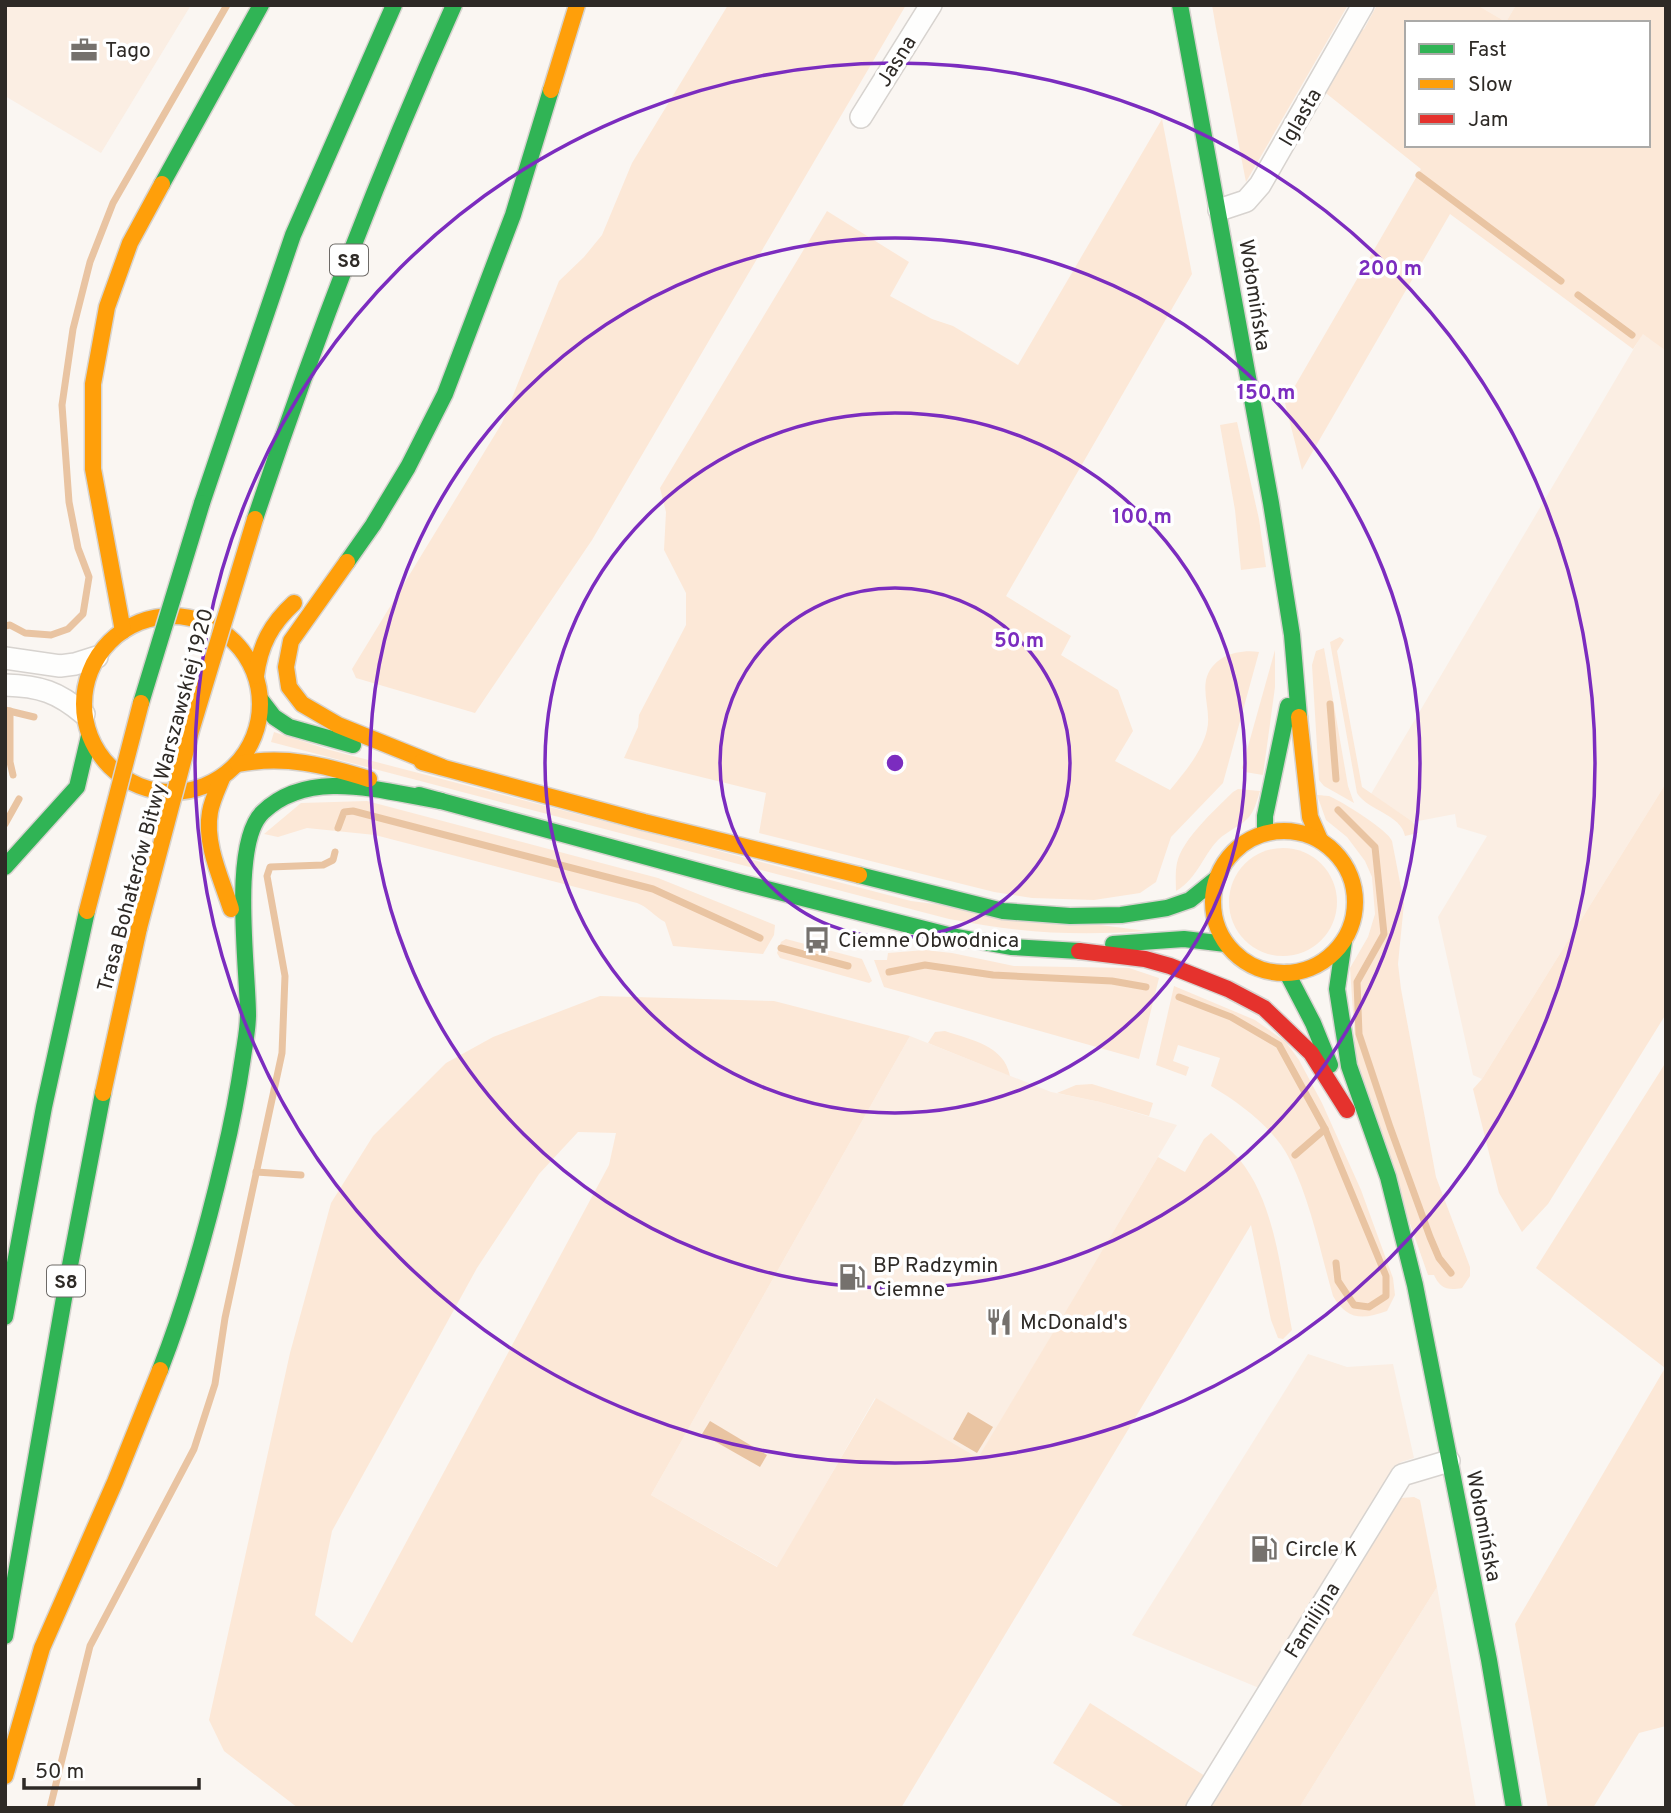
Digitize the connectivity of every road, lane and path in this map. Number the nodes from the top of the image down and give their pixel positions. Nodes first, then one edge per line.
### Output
1 (261, 5) edge
2 (394, 5) edge
3 (454, 5) edge
4 (577, 5) edge
5 (931, 5) edge
6 (1180, 5) edge
7 (1363, 5) edge
8 (862, 117) dead end
9 (1219, 210) junction
10 (356, 548) junction
11 (123, 631) junction
12 (97, 657) junction
13 (5, 658) edge
14 (1294, 675) junction
15 (256, 676) junction
16 (5, 685) edge
17 (261, 700) junction
18 (84, 714) junction
19 (89, 736) junction
20 (238, 764) junction
21 (442, 767) junction
22 (223, 776) junction
23 (441, 801) junction
24 (1265, 832) junction
25 (1320, 840) junction
26 (5, 867) edge
27 (1216, 879) junction
28 (1344, 941) junction
29 (1226, 944) junction
30 (1060, 949) junction
31 (245, 962) junction
32 (1287, 973) junction
33 (1347, 1110) junction
34 (1406, 1254) junction
35 (5, 1317) edge
36 (1449, 1461) junction
37 (5, 1636) edge
38 (5, 1776) edge
39 (1197, 1808) edge
40 (1514, 1808) edge

1 - 11 main road
2 - 35 main road, Trasa Bohaterów Bitwy Warszawskiej 1920, bridge
3 - 37 main road, Trasa Bohaterów Bitwy Warszawskiej 1920 / S8, bridge
4 - 10 main road
5 - 8 street, Jasna
6 - 9 main road, Wołomińska
7 - 9 street, Iglasta
9 - 14 main road, Wołomińska
10 - 15 main road
10 - 21 main road
11 - 12 main road
11 - 15 main road
12 - 13 street
12 - 18 main road
14 - 24 main road, Wołomińska
14 - 25 main road, Wołomińska
15 - 17 main road
16 - 18 street
17 - 20 main road
17 - 21 main road
18 - 19 main road
19 - 22 main road
19 - 26 main road
20 - 22 main road
20 - 23 main road
21 - 27 main road
22 - 31 main road
23 - 30 main road
23 - 31 main road
24 - 25 main road
24 - 27 main road
25 - 28 main road
27 - 29 main road
28 - 32 main road
28 - 34 main road, Wołomińska
29 - 30 main road
29 - 32 main road
30 - 33 main road
31 - 38 main road
32 - 33 main road, Wołomińska
33 - 34 main road, Wołomińska
34 - 36 main road, Wołomińska
36 - 39 street, Familijna
36 - 40 main road, Wołomińska

